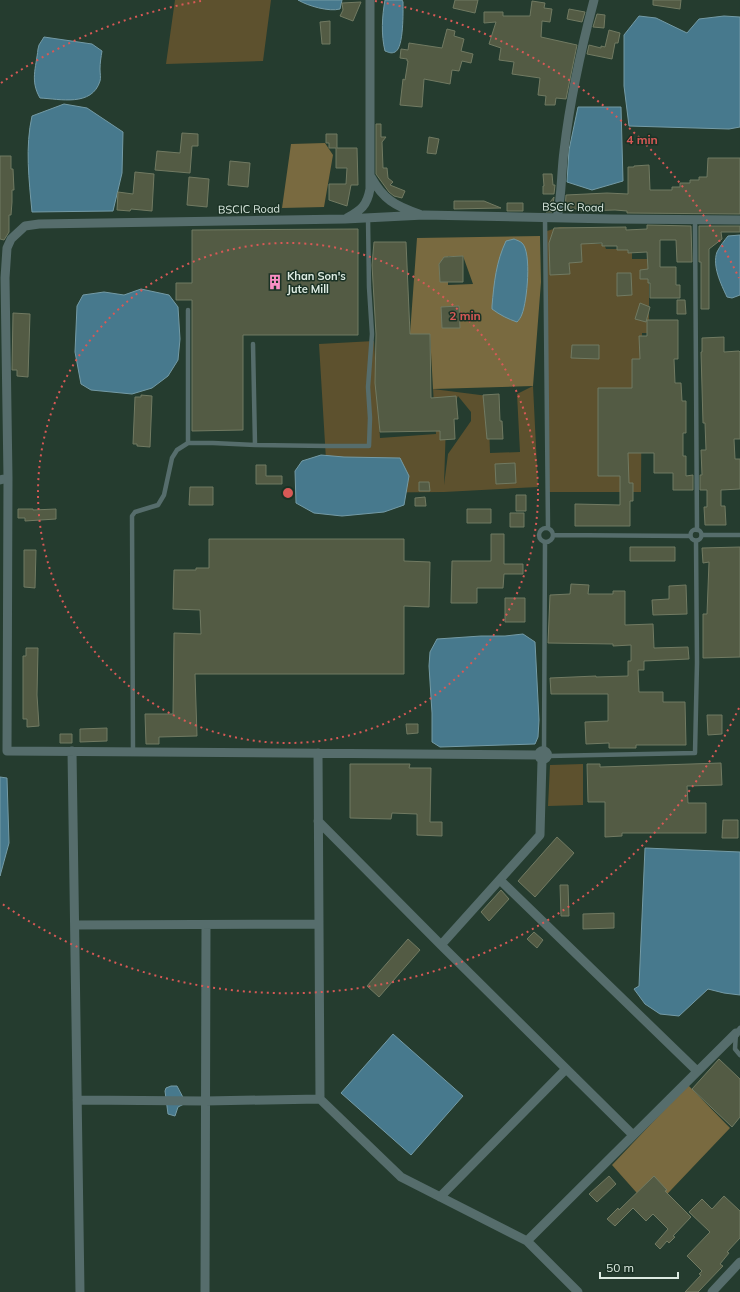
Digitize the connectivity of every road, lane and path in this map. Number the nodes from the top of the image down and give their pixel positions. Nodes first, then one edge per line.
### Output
1 (370, 0) edge
2 (594, 0) edge
3 (370, 176) junction
4 (424, 215) junction
5 (368, 218) junction
6 (545, 218) junction
7 (557, 218) junction
8 (345, 219) junction
9 (695, 220) junction
10 (740, 220) edge
11 (188, 310) dead end
12 (253, 344) dead end
13 (188, 443) junction
14 (256, 445) junction
15 (4, 479) edge
16 (548, 528) junction
17 (698, 530) junction
18 (553, 534) junction
19 (702, 535) junction
20 (740, 535) edge
21 (690, 536) junction
22 (696, 540) junction
23 (545, 542) junction
24 (72, 751) junction
25 (133, 752) junction
26 (318, 753) junction
27 (543, 755) junction
28 (318, 821) junction
29 (500, 880) junction
30 (319, 924) junction
31 (75, 925) junction
32 (206, 925) junction
33 (441, 945) junction
34 (738, 1030) edge
35 (740, 1055) edge
36 (566, 1069) junction
37 (697, 1071) junction
38 (320, 1099) junction
39 (77, 1100) junction
40 (205, 1101) junction
41 (633, 1135) junction
42 (440, 1197) junction
43 (527, 1241) junction
44 (740, 1262) edge
45 (80, 1292) edge
46 (205, 1292) edge
47 (578, 1292) edge
48 (712, 1292) edge

1 - 3 street
2 - 7 street
3 - 4 street
3 - 8 street
4 - 5 street, BSCIC Road
4 - 6 street, BSCIC Road
5 - 8 street, BSCIC Road
5 - 14 lane
6 - 7 street, BSCIC Road
6 - 16 lane
7 - 9 street, BSCIC Road
8 - 15 street, BSCIC Road
9 - 10 street, BSCIC Road
9 - 17 lane
11 - 13 lane
12 - 14 lane
13 - 14 lane
13 - 25 lane
15 - 24 street, BSCIC Road
16 - 18 lane
16 - 23 lane
17 - 19 lane
17 - 21 lane
18 - 21 lane
18 - 23 lane
19 - 20 lane
19 - 22 lane
21 - 22 lane
22 - 27 lane
23 - 27 lane
24 - 25 street
24 - 31 street
25 - 26 street
26 - 27 street
26 - 28 street
27 - 29 street
28 - 30 street
28 - 33 street
29 - 33 street
29 - 37 street
30 - 32 street
30 - 38 street
31 - 32 street
31 - 39 street
32 - 40 street
33 - 36 street
34 - 35 lane
34 - 37 street
36 - 41 street
36 - 42 street
37 - 41 street
38 - 40 street
38 - 42 street
39 - 40 street
39 - 45 street
40 - 46 street
41 - 43 street
42 - 43 street
43 - 47 street
44 - 48 street

